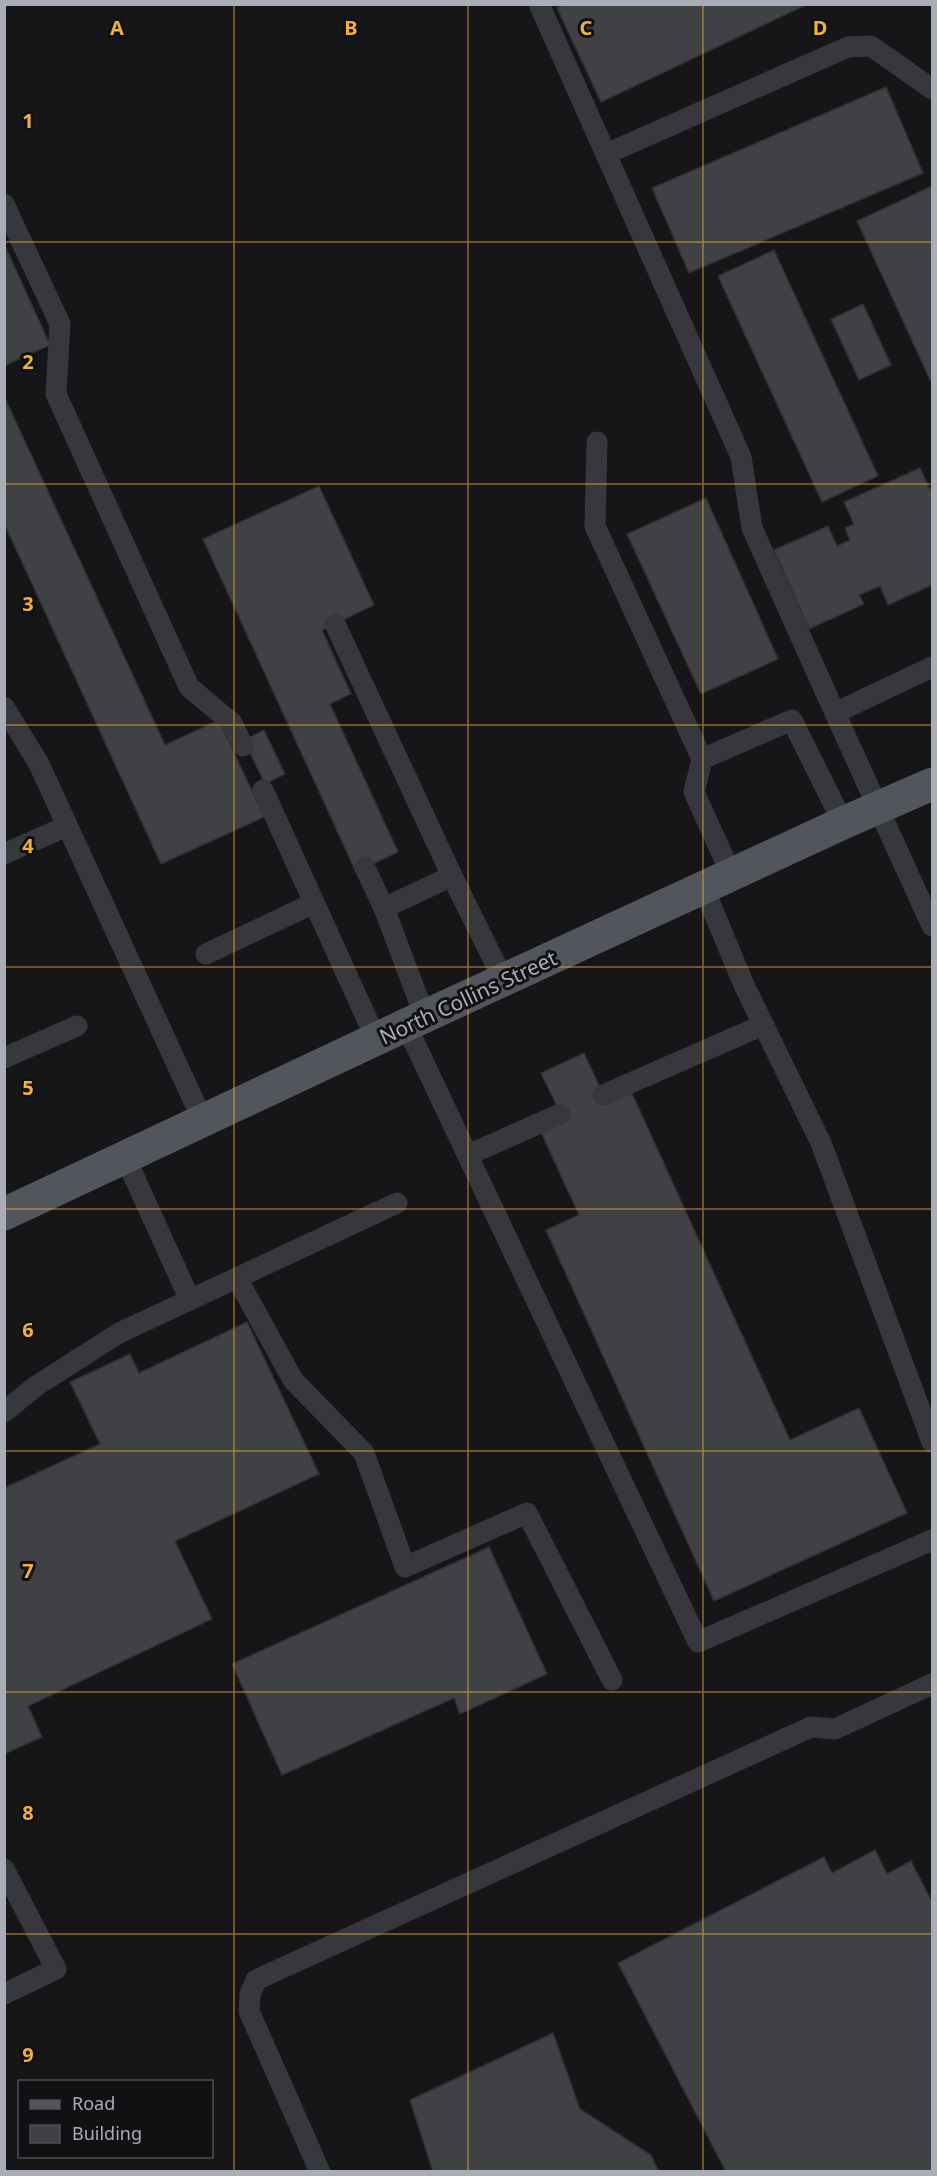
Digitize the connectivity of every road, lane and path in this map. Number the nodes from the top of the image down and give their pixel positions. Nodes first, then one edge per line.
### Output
1 (539, 4) edge
2 (933, 89) edge
3 (606, 154) junction
4 (5, 206) edge
5 (597, 442) dead end
6 (335, 624) dead end
7 (933, 667) edge
8 (4, 707) edge
9 (835, 713) junction
10 (243, 746) dead end
11 (702, 759) junction
12 (933, 784) edge
13 (263, 790) dead end
14 (880, 808) junction
15 (843, 823) junction
16 (67, 826) junction
17 (4, 854) edge
18 (364, 868) dead end
19 (452, 876) junction
20 (718, 882) junction
21 (314, 903) junction
22 (384, 908) junction
23 (933, 926) edge
24 (206, 954) dead end
25 (504, 981) junction
26 (416, 1021) junction
27 (763, 1025) junction
28 (77, 1026) dead end
29 (376, 1039) junction
30 (4, 1058) edge
31 (603, 1095) dead end
32 (560, 1114) dead end
33 (203, 1121) junction
34 (468, 1155) junction
35 (125, 1157) junction
36 (397, 1203) dead end
37 (4, 1214) edge
38 (237, 1278) junction
39 (190, 1300) junction
40 (4, 1412) edge
41 (933, 1442) edge
42 (933, 1540) edge
43 (612, 1680) dead end
44 (933, 1684) edge
45 (4, 1869) edge
46 (4, 1994) edge
47 (320, 2172) edge

1 - 3 lane
2 - 3 lane
3 - 9 lane
4 - 10 lane
5 - 11 lane
6 - 19 lane
7 - 9 lane
8 - 16 lane
9 - 14 lane
11 - 15 lane
11 - 20 lane
12 - 14 main road, North Collins Street
13 - 21 lane
14 - 15 main road, North Collins Street
14 - 23 lane
15 - 20 main road, North Collins Street
16 - 17 lane
16 - 33 lane
18 - 22 lane
19 - 22 lane
19 - 25 lane
20 - 25 main road, North Collins Street
20 - 27 lane
21 - 24 lane
21 - 29 lane
22 - 26 lane
25 - 26 main road, North Collins Street
26 - 29 main road, North Collins Street
26 - 34 lane
27 - 31 lane
27 - 41 lane
28 - 30 lane
29 - 33 main road, North Collins Street
32 - 34 lane
33 - 35 main road, North Collins Street
34 - 42 lane
35 - 37 main road, North Collins Street
35 - 39 lane
36 - 38 lane
38 - 39 lane
38 - 43 lane
39 - 40 lane
44 - 47 lane
45 - 46 lane

